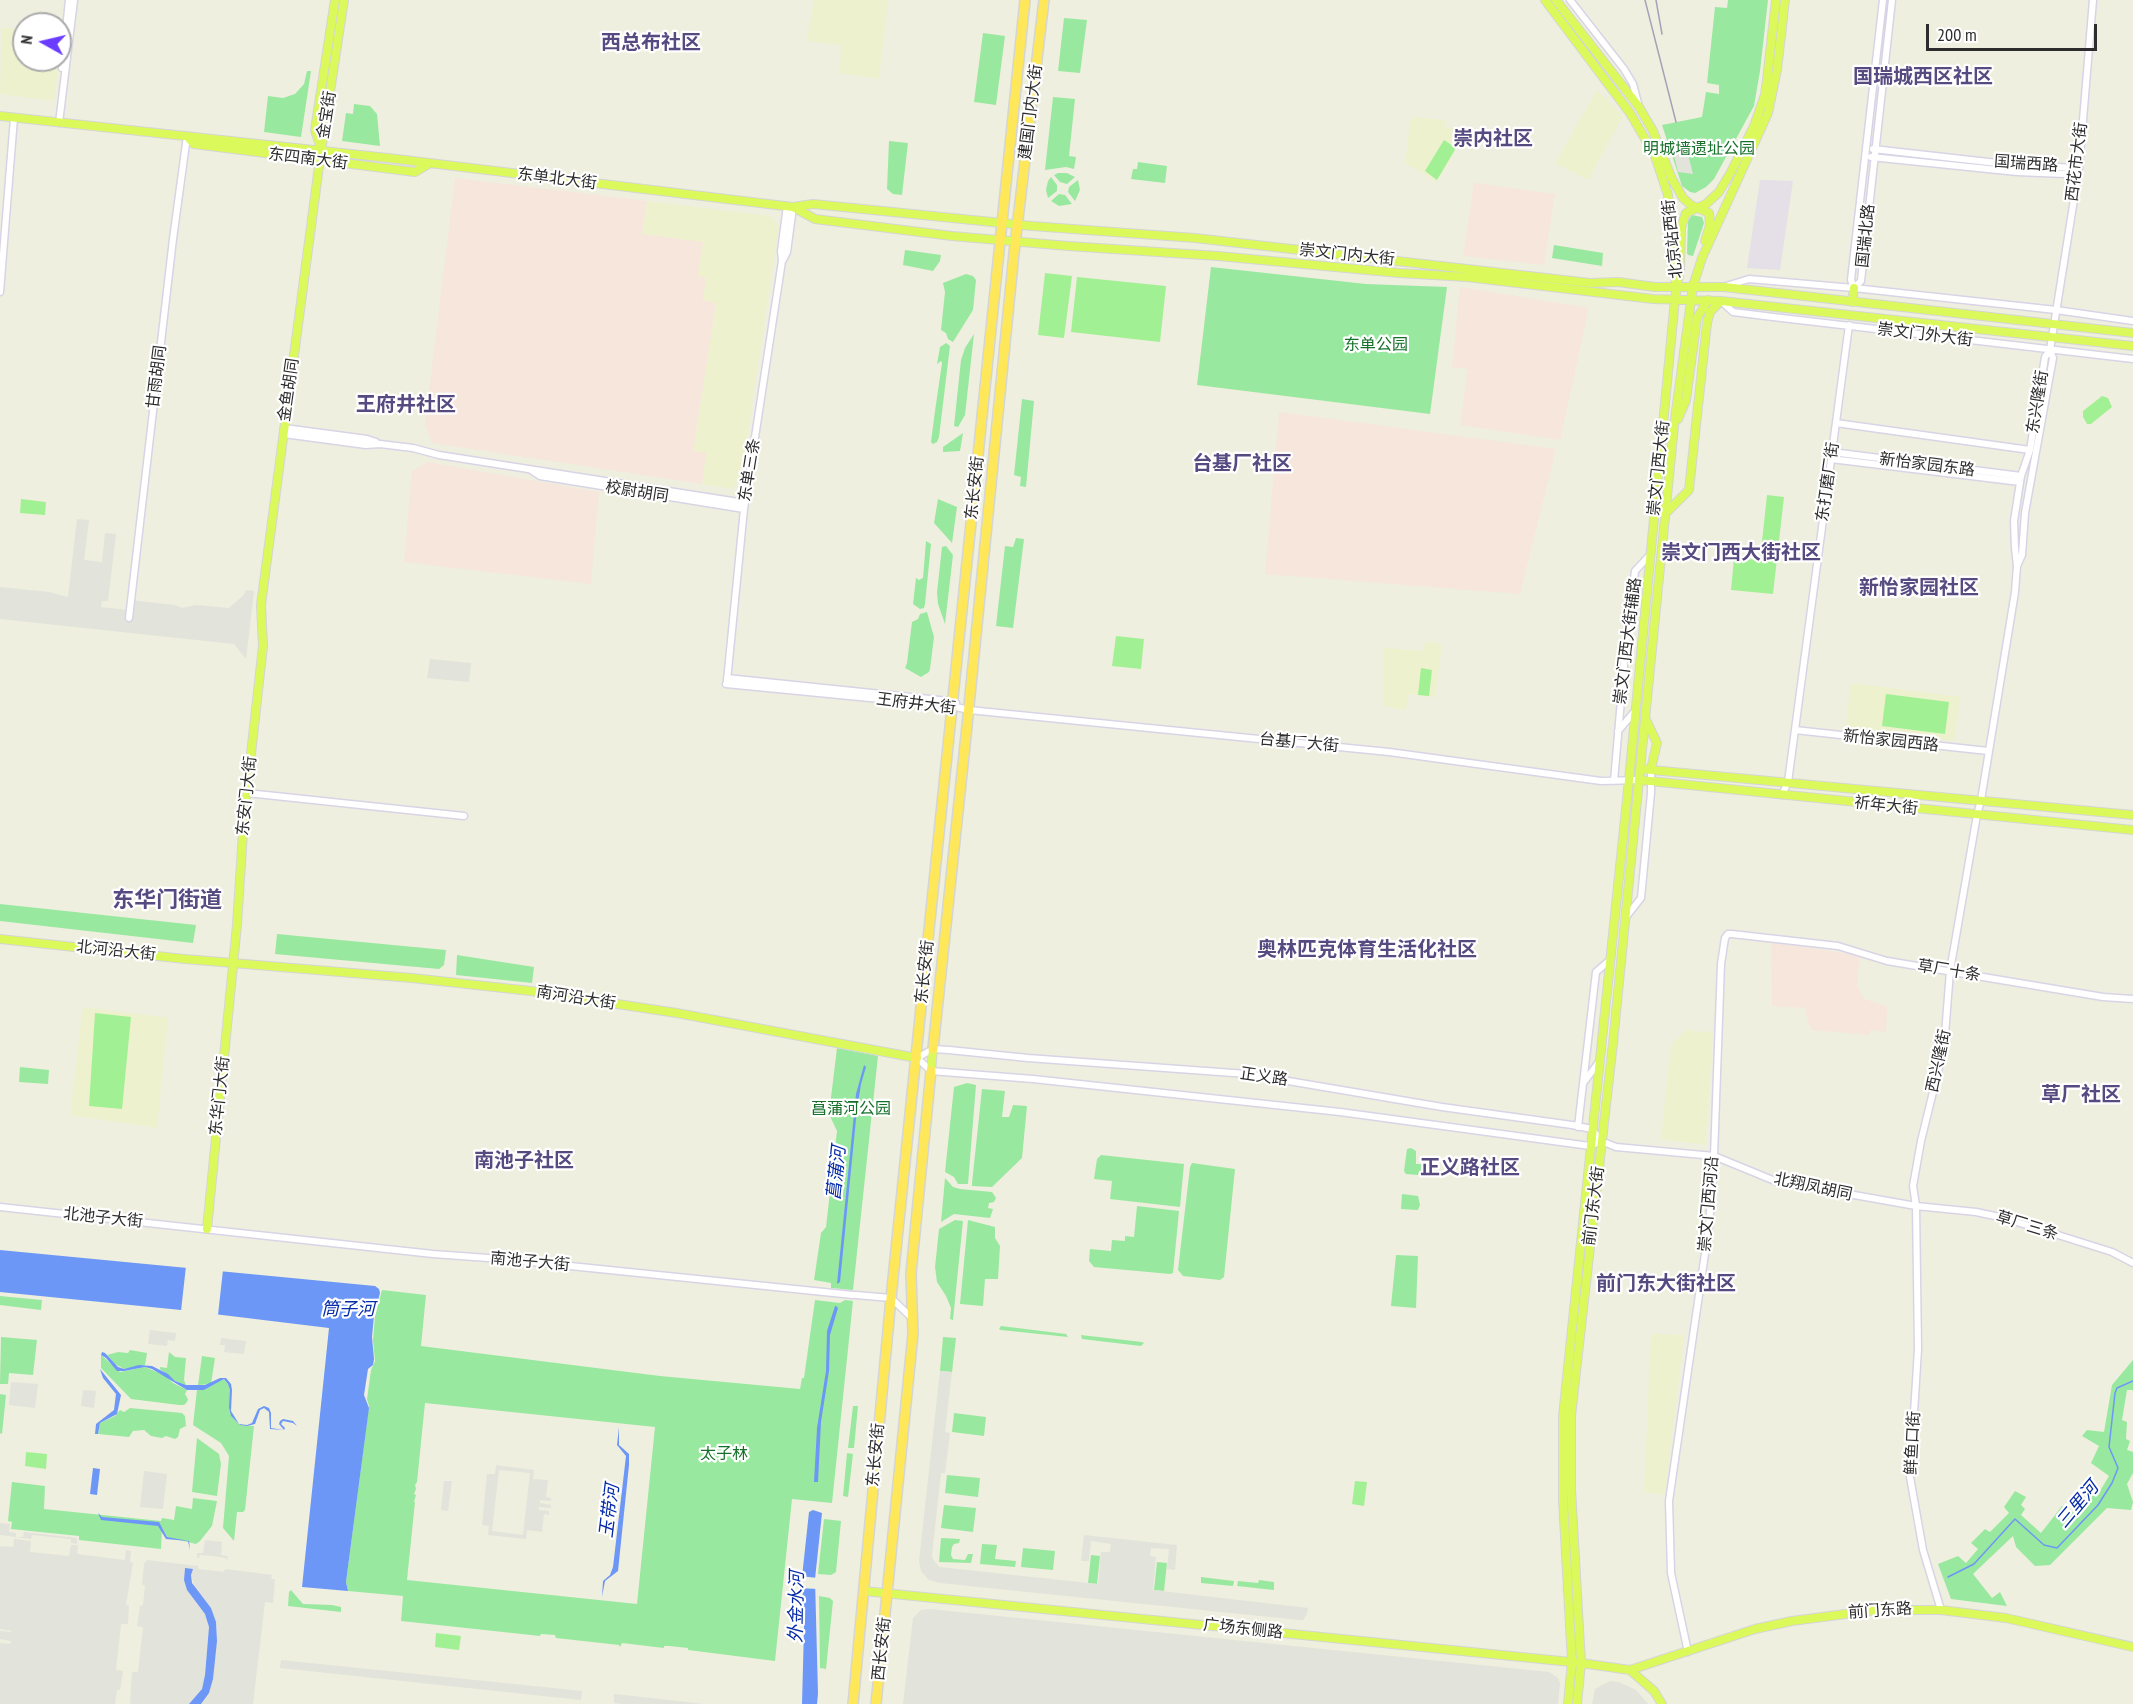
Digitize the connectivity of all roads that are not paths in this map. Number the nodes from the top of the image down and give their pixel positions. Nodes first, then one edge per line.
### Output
1 (69, 0) edge
2 (74, 0) edge
3 (334, 0) edge
4 (344, 0) edge
5 (1025, 0) edge
6 (1044, 0) edge
7 (1545, 0) edge
8 (1556, 0) edge
9 (1570, 0) edge
10 (1776, 0) edge
11 (1785, 0) edge
12 (1883, 0) edge
13 (1892, 0) edge
14 (2093, 0) edge
15 (1639, 107) junction
16 (0, 116) edge
17 (14, 118) junction
18 (58, 122) junction
19 (188, 136) junction
20 (1866, 149) junction
21 (321, 150) junction
22 (1875, 150) junction
23 (1865, 156) junction
24 (1874, 158) junction
25 (320, 160) junction
26 (430, 163) junction
27 (2079, 168) junction
28 (790, 207) junction
29 (1698, 207) junction
30 (1001, 222) junction
31 (1017, 224) junction
32 (999, 240) junction
33 (1015, 242) junction
34 (1702, 258) junction
35 (1677, 286) junction
36 (1693, 286) junction
37 (1724, 287) junction
38 (1854, 288) junction
39 (0, 292) edge
40 (1675, 299) junction
41 (1690, 299) junction
42 (1708, 300) junction
43 (1721, 301) junction
44 (1852, 302) junction
45 (2056, 310) junction
46 (1851, 315) junction
47 (2133, 321) edge
48 (2054, 324) junction
49 (1849, 325) junction
50 (2133, 333) edge
51 (2052, 337) junction
52 (2133, 346) edge
53 (2050, 350) junction
54 (2133, 358) edge
55 (1836, 423) junction
56 (1674, 426) junction
57 (284, 431) junction
58 (2030, 450) junction
59 (1832, 455) junction
60 (2020, 479) junction
61 (745, 506) junction
62 (1666, 513) junction
63 (1650, 555) junction
64 (2017, 567) junction
65 (129, 618) dead end
66 (262, 630) joint
67 (727, 681) joint
68 (952, 704) junction
69 (969, 710) junction
70 (1635, 711) junction
71 (1646, 719) junction
72 (1795, 730) junction
73 (1618, 732) junction
74 (1988, 752) junction
75 (1641, 769) junction
76 (1651, 769) junction
77 (1629, 780) junction
78 (1640, 780) junction
79 (1651, 780) junction
80 (1614, 781) junction
81 (1788, 782) junction
82 (247, 793) junction
83 (1782, 795) junction
84 (1981, 800) junction
85 (1977, 815) junction
86 (2133, 815) edge
87 (464, 816) dead end
88 (2133, 830) edge
89 (1624, 920) junction
90 (1766, 938) joint
91 (0, 939) edge
92 (1610, 960) junction
93 (232, 963) junction
94 (1950, 971) junction
95 (2133, 999) edge
96 (933, 1049) junction
97 (917, 1058) junction
98 (1600, 1061) junction
99 (931, 1071) junction
100 (1584, 1082) junction
101 (1578, 1126) junction
102 (1592, 1129) junction
103 (1601, 1141) junction
104 (1590, 1146) junction
105 (1714, 1156) junction
106 (1916, 1206) junction
107 (0, 1207) edge
108 (207, 1229) junction
109 (2133, 1263) edge
110 (891, 1298) junction
111 (1918, 1308) joint
112 (912, 1318) junction
113 (864, 1591) junction
114 (887, 1594) junction
115 (1941, 1610) junction
116 (2133, 1647) edge
117 (1688, 1652) junction
118 (1572, 1662) junction
119 (1581, 1663) junction
120 (1630, 1670) junction
121 (853, 1704) edge
122 (876, 1704) edge
123 (1568, 1704) edge
124 (1577, 1704) edge
125 (1662, 1704) edge

1 - 18 street
2 - 18 street
3 - 21 main road, 金宝街
4 - 21 main road, 金宝街
5 - 30 highway, 建国门内大街
6 - 31 highway, 建国门内大街
7 - 35 main road, 北京站西街
8 - 15 main road, 北京站西街
9 - 15 street
10 - 29 main road
11 - 34 main road
12 - 20 street, 国瑞北路
13 - 22 street, 国瑞北路
14 - 27 street, 西花市大街
15 - 29 main road, 北京站西街
16 - 17 main road, 东四南大街
17 - 18 main road, 东四南大街
17 - 39 street
18 - 19 main road, 东四南大街
19 - 21 main road, 东四南大街
19 - 25 main road, 东四南大街
19 - 65 street, 甘雨胡同
20 - 22 street, 国瑞西路
20 - 23 street, 国瑞北路
21 - 25 main road, 金鱼胡同
21 - 26 main road, 东单北大街
22 - 24 street, 国瑞北路
22 - 27 street, 国瑞西路
23 - 24 street, 国瑞西路
23 - 38 street, 国瑞北路
24 - 27 street, 国瑞西路
24 - 38 street, 国瑞北路
25 - 26 main road, 东四南大街
25 - 57 main road, 金鱼胡同
26 - 28 main road, 东单北大街
27 - 45 street, 西花市大街
28 - 30 main road, 东单北大街
28 - 32 main road, 东单北大街
28 - 61 street, 东单三条
29 - 34 main road
29 - 35 main road, 北京站西街
30 - 31 main road, 崇文门内大街
30 - 32 highway, 建国门内大街
31 - 33 highway, 建国门内大街
31 - 35 main road, 崇文门内大街
32 - 33 main road, 崇文门内大街
32 - 68 highway, 东长安街
33 - 40 main road, 崇文门内大街
33 - 69 highway, 东长安街
34 - 36 main road, 崇文门西大街
35 - 36 main road, 崇文门外大街
35 - 40 main road, 崇文门西大街
36 - 37 main road, 崇文门外大街
36 - 41 main road, 崇文门西大街
37 - 38 street, 崇文门外大街
37 - 44 main road, 崇文门外大街
38 - 44 main road
38 - 45 street, 崇文门外大街
40 - 41 main road, 崇文门外大街
40 - 63 main road, 崇文门西大街
41 - 42 main road, 崇文门外大街
41 - 56 main road, 崇文门西大街
42 - 43 main road, 崇文门外大街
42 - 56 main road
43 - 46 main road, 崇文门外大街
43 - 49 street, 崇文门外大街
43 - 62 main road
44 - 48 main road, 崇文门外大街
45 - 47 street, 崇文门外大街
45 - 48 street, 西花市大街
46 - 49 main road
46 - 51 main road, 崇文门外大街
48 - 50 main road, 崇文门外大街
48 - 51 street, 西花市大街
49 - 53 street, 崇文门外大街
49 - 55 street, 东打磨厂街
51 - 52 main road, 崇文门外大街
51 - 53 street, 西花市大街
53 - 54 street, 崇文门外大街
53 - 58 street, 东兴隆街
53 - 64 street, 东兴隆街
55 - 58 street
55 - 59 street, 东打磨厂街
56 - 62 main road, 崇文门西大街
57 - 61 street, 校尉胡同
57 - 66 main road, 金鱼胡同
58 - 60 street, 东兴隆街
59 - 60 street, 新怡家园东路
59 - 72 street, 东打磨厂街
60 - 64 street, 东兴隆街
61 - 67 street, 东单三条
62 - 71 main road, 崇文门西大街
63 - 70 main road, 崇文门西大街
63 - 73 street, 崇文门西大街辅路
64 - 74 street, 东兴隆街
66 - 82 main road, 东安门大街
67 - 68 street, 王府井大街
68 - 69 street, 王府井大街
68 - 97 highway, 东长安街
69 - 80 street, 台基厂大街
69 - 96 highway, 东长安街
70 - 73 street
70 - 77 main road, 崇文门西大街
71 - 75 main road, 崇文门西大街
71 - 76 main road
72 - 74 street, 新怡家园西路
72 - 81 street, 东打磨厂街
73 - 80 street, 崇文门西大街辅路
74 - 84 street, 东兴隆街
75 - 76 main road, 祈年大街
75 - 77 street
75 - 78 main road, 崇文门西大街
76 - 79 street
76 - 81 main road, 祈年大街
77 - 78 street, 台基厂大街
77 - 80 street, 台基厂大街
77 - 92 main road, 前门东大街
78 - 79 main road, 祈年大街
78 - 89 main road, 前门东大街
79 - 83 main road, 祈年大街
79 - 89 street
81 - 83 street, 东打磨厂街
81 - 84 main road, 祈年大街
82 - 87 street
82 - 93 main road, 东安门大街
83 - 85 main road, 祈年大街
84 - 85 street, 东兴隆街
84 - 86 main road, 祈年大街
85 - 88 main road, 祈年大街
85 - 94 street, 西兴隆街
89 - 103 main road, 前门东大街
90 - 94 street, 草厂十条
90 - 105 street, 崇文门西河沿
91 - 93 main road, 北河沿大街
92 - 98 main road, 前门东大街
92 - 100 street
93 - 97 main road, 南河沿大街
93 - 108 main road, 东华门大街
94 - 95 street, 草厂十条
94 - 106 street, 西兴隆街
96 - 97 street
96 - 99 main road, 东长安街
96 - 101 street, 正义路
97 - 99 street
97 - 110 highway, 东长安街
98 - 100 street
98 - 102 main road, 前门东大街
99 - 104 street, 正义路
99 - 112 highway, 东长安街
100 - 101 street
101 - 102 street, 正义路
102 - 103 street
102 - 104 main road, 前门东大街
103 - 104 street
103 - 105 street, 北翔凤胡同
103 - 119 main road, 前门东大街
104 - 118 main road, 前门东大街
105 - 106 street, 北翔凤胡同
105 - 117 street, 崇文门西河沿
106 - 109 street, 草厂三条
106 - 111 street, 西兴隆街
107 - 108 street, 北池子大街
108 - 110 street, 南池子大街
110 - 112 street
110 - 113 highway, 东长安街
111 - 115 street, 鲜鱼口街
112 - 114 highway, 东长安街
113 - 114 main road, 广场东侧路
113 - 121 highway, 东长安街
114 - 118 main road, 广场东侧路
114 - 122 highway, 西长安街
115 - 116 main road, 前门东路
115 - 117 main road, 前门东路
117 - 120 main road, 前门东路
118 - 119 main road, 广场东侧路
118 - 123 main road, 前门东大街
119 - 120 main road, 广场东侧路
119 - 124 main road, 前门东大街
120 - 125 main road

